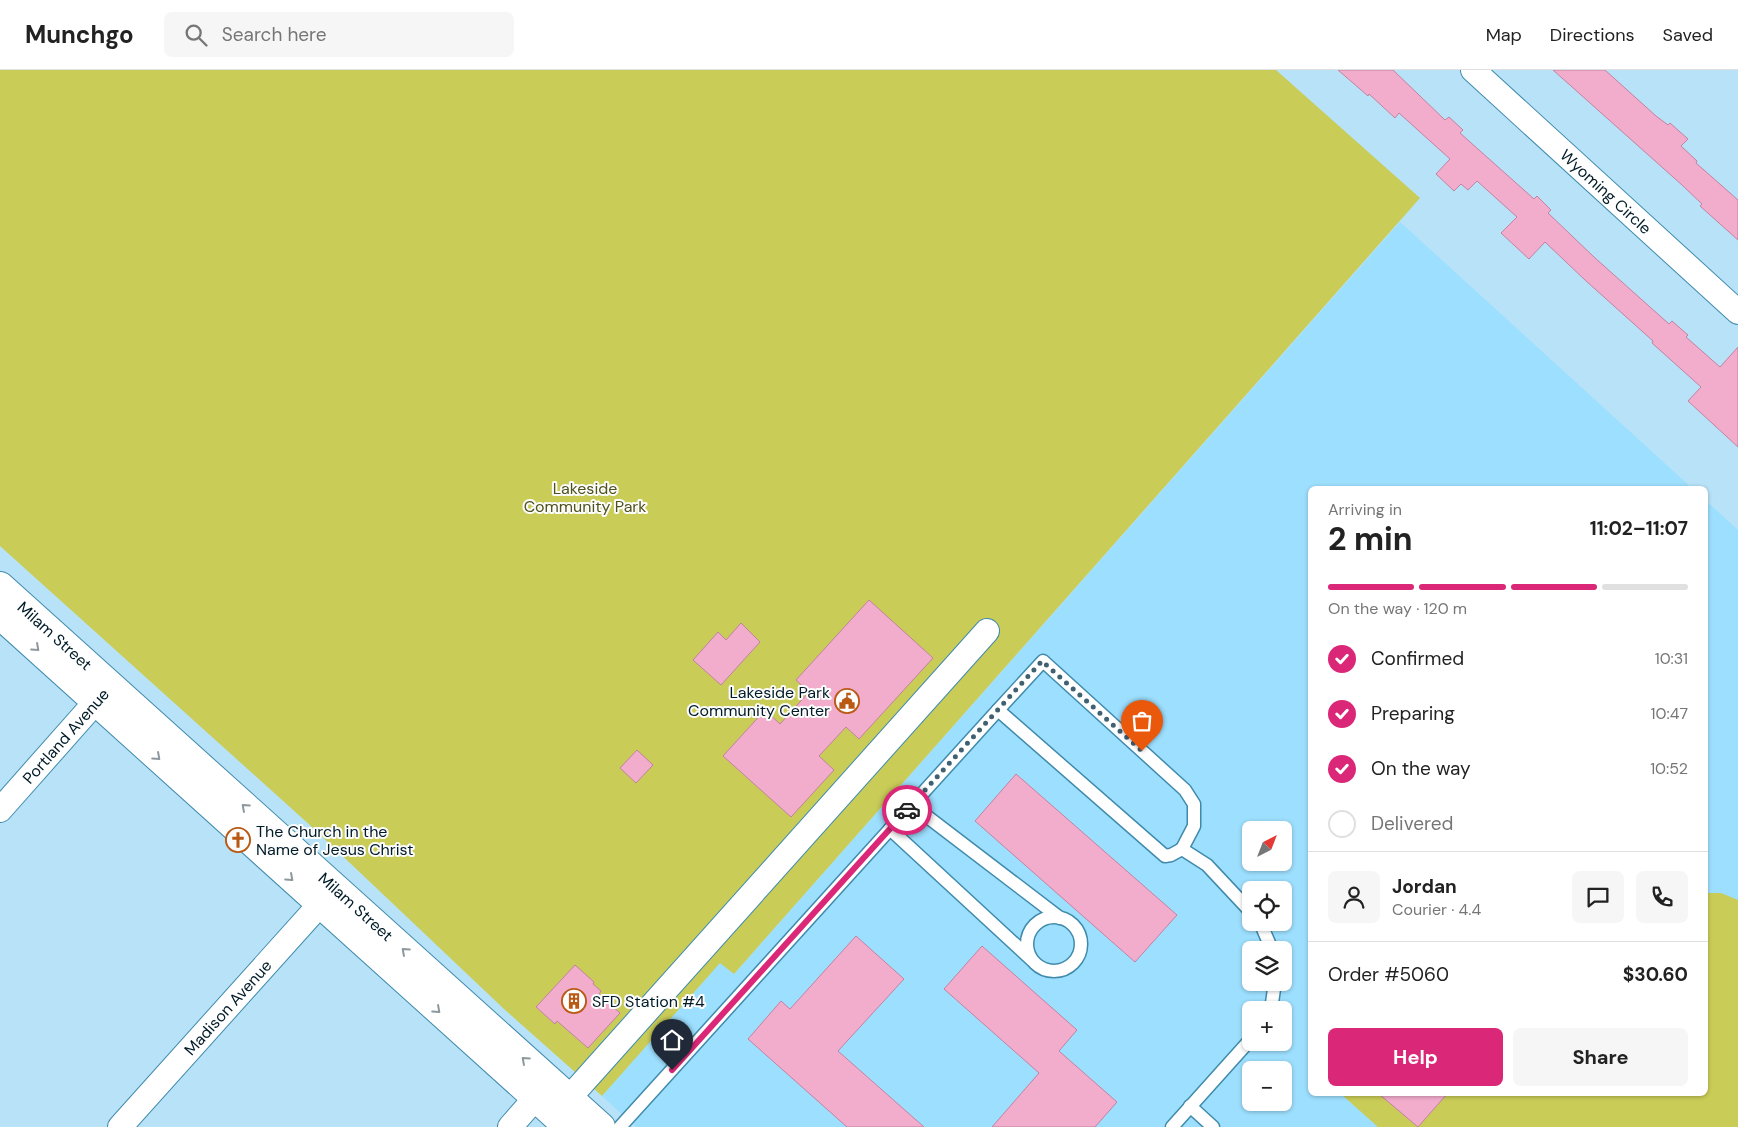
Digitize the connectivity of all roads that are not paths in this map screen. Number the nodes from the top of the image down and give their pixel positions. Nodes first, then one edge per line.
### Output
1 (1473, 70) edge
2 (1738, 312) edge
3 (0, 586) edge
4 (0, 615) edge
5 (987, 631) dead end
6 (103, 693) junction
7 (998, 710) junction
8 (912, 805) junction
9 (0, 810) edge
10 (890, 830) junction
11 (1182, 849) junction
12 (328, 896) junction
13 (1242, 902) edge
14 (1060, 918) junction
15 (1032, 960) junction
16 (1242, 1049) edge
17 (551, 1093) junction
18 (1190, 1106) junction
19 (120, 1127) edge
20 (510, 1127) edge
21 (568, 1127) edge
22 (601, 1127) edge
23 (620, 1127) edge
24 (1172, 1127) edge
25 (1213, 1127) edge

1 - 2 street, Wyoming Circle
3 - 6 street, Milam Street
4 -> 6 street, Milam Street
5 - 17 street
6 - 9 street, Portland Avenue
6 - 12 street, Milam Street
7 - 8 lane
7 - 11 lane
7 - 11 lane
8 - 10 lane
8 - 14 lane
10 - 15 lane
10 - 23 lane
11 - 13 lane
12 - 17 street, Milam Street
12 - 19 street, Madison Avenue
14 - 15 lane
14 - 15 lane
16 - 18 lane
17 - 20 street
17 - 21 street, Milam Street
17 - 22 street, Milam Street
18 - 24 lane
18 - 25 lane

